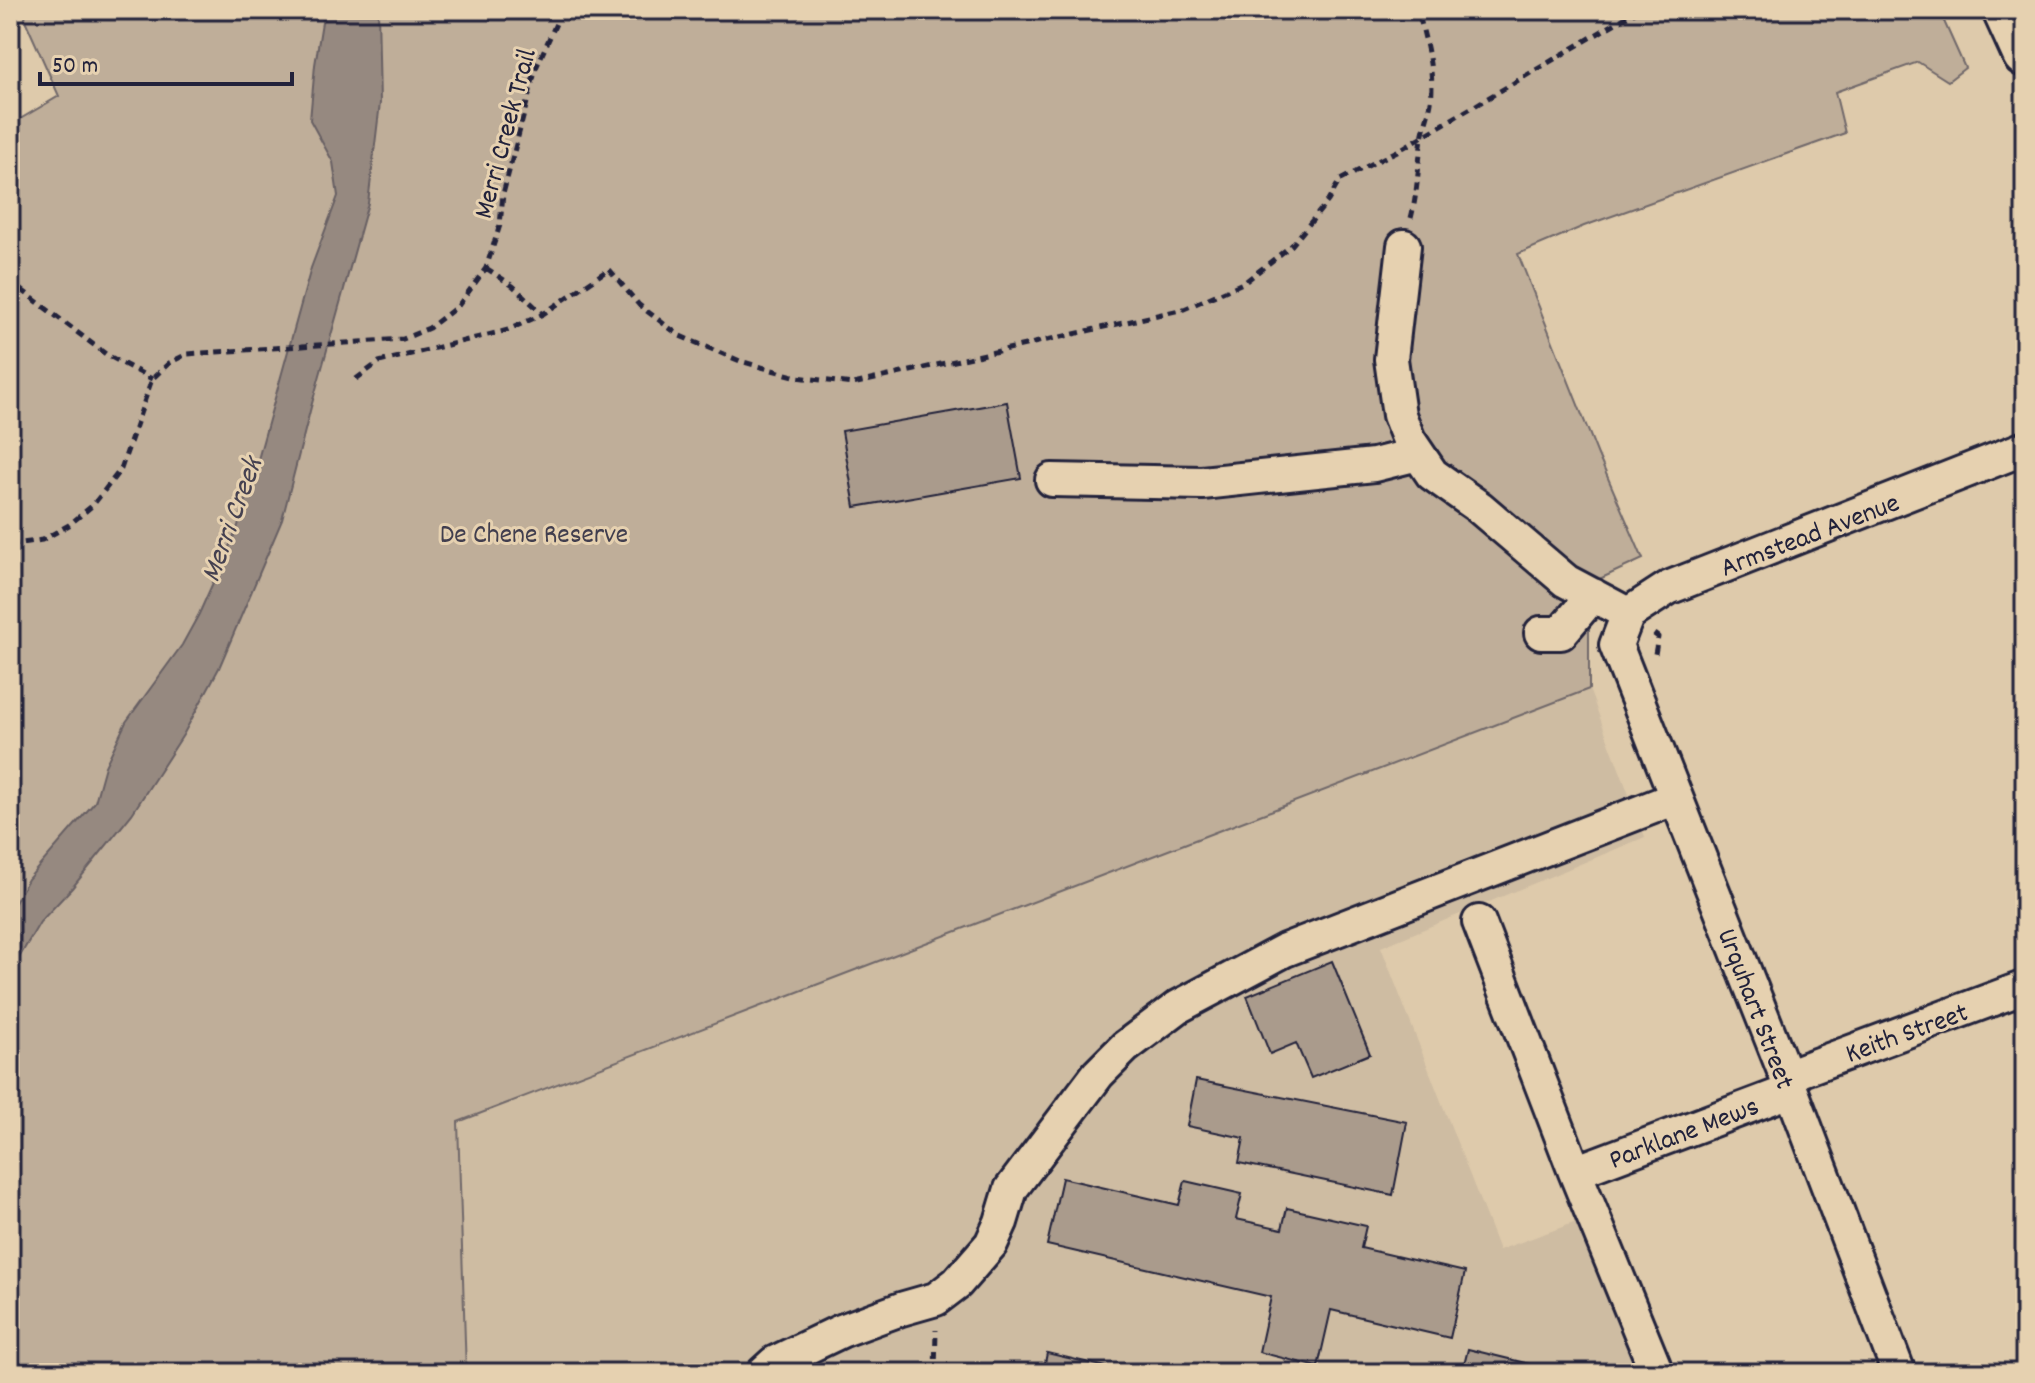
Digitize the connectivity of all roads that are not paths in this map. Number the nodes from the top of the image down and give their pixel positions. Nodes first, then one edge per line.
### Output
1 (2005, 10) edge
2 (2025, 54) edge
3 (1404, 246) road end
4 (2025, 448) edge
5 (1418, 454) junction
6 (1052, 480) dead end
7 (1593, 595) junction
8 (1628, 614) junction
9 (1541, 633) dead end
10 (1676, 798) junction
11 (1479, 922) dead end
12 (2025, 987) edge
13 (1788, 1083) junction
14 (1575, 1172) junction
15 (763, 1373) edge
16 (1657, 1373) edge
17 (1899, 1373) edge

1 - 2 highway
3 - 5 street
4 - 8 street, Armstead Avenue
5 - 6 street
5 - 7 street
7 - 8 street
7 - 9 street
8 - 10 street, Urquhart Street
10 - 13 street, Urquhart Street
10 - 15 street
11 - 14 street
12 - 13 street, Keith Street
13 - 14 street, Parklane Mews
13 - 17 street, Urquhart Street
14 - 16 street

